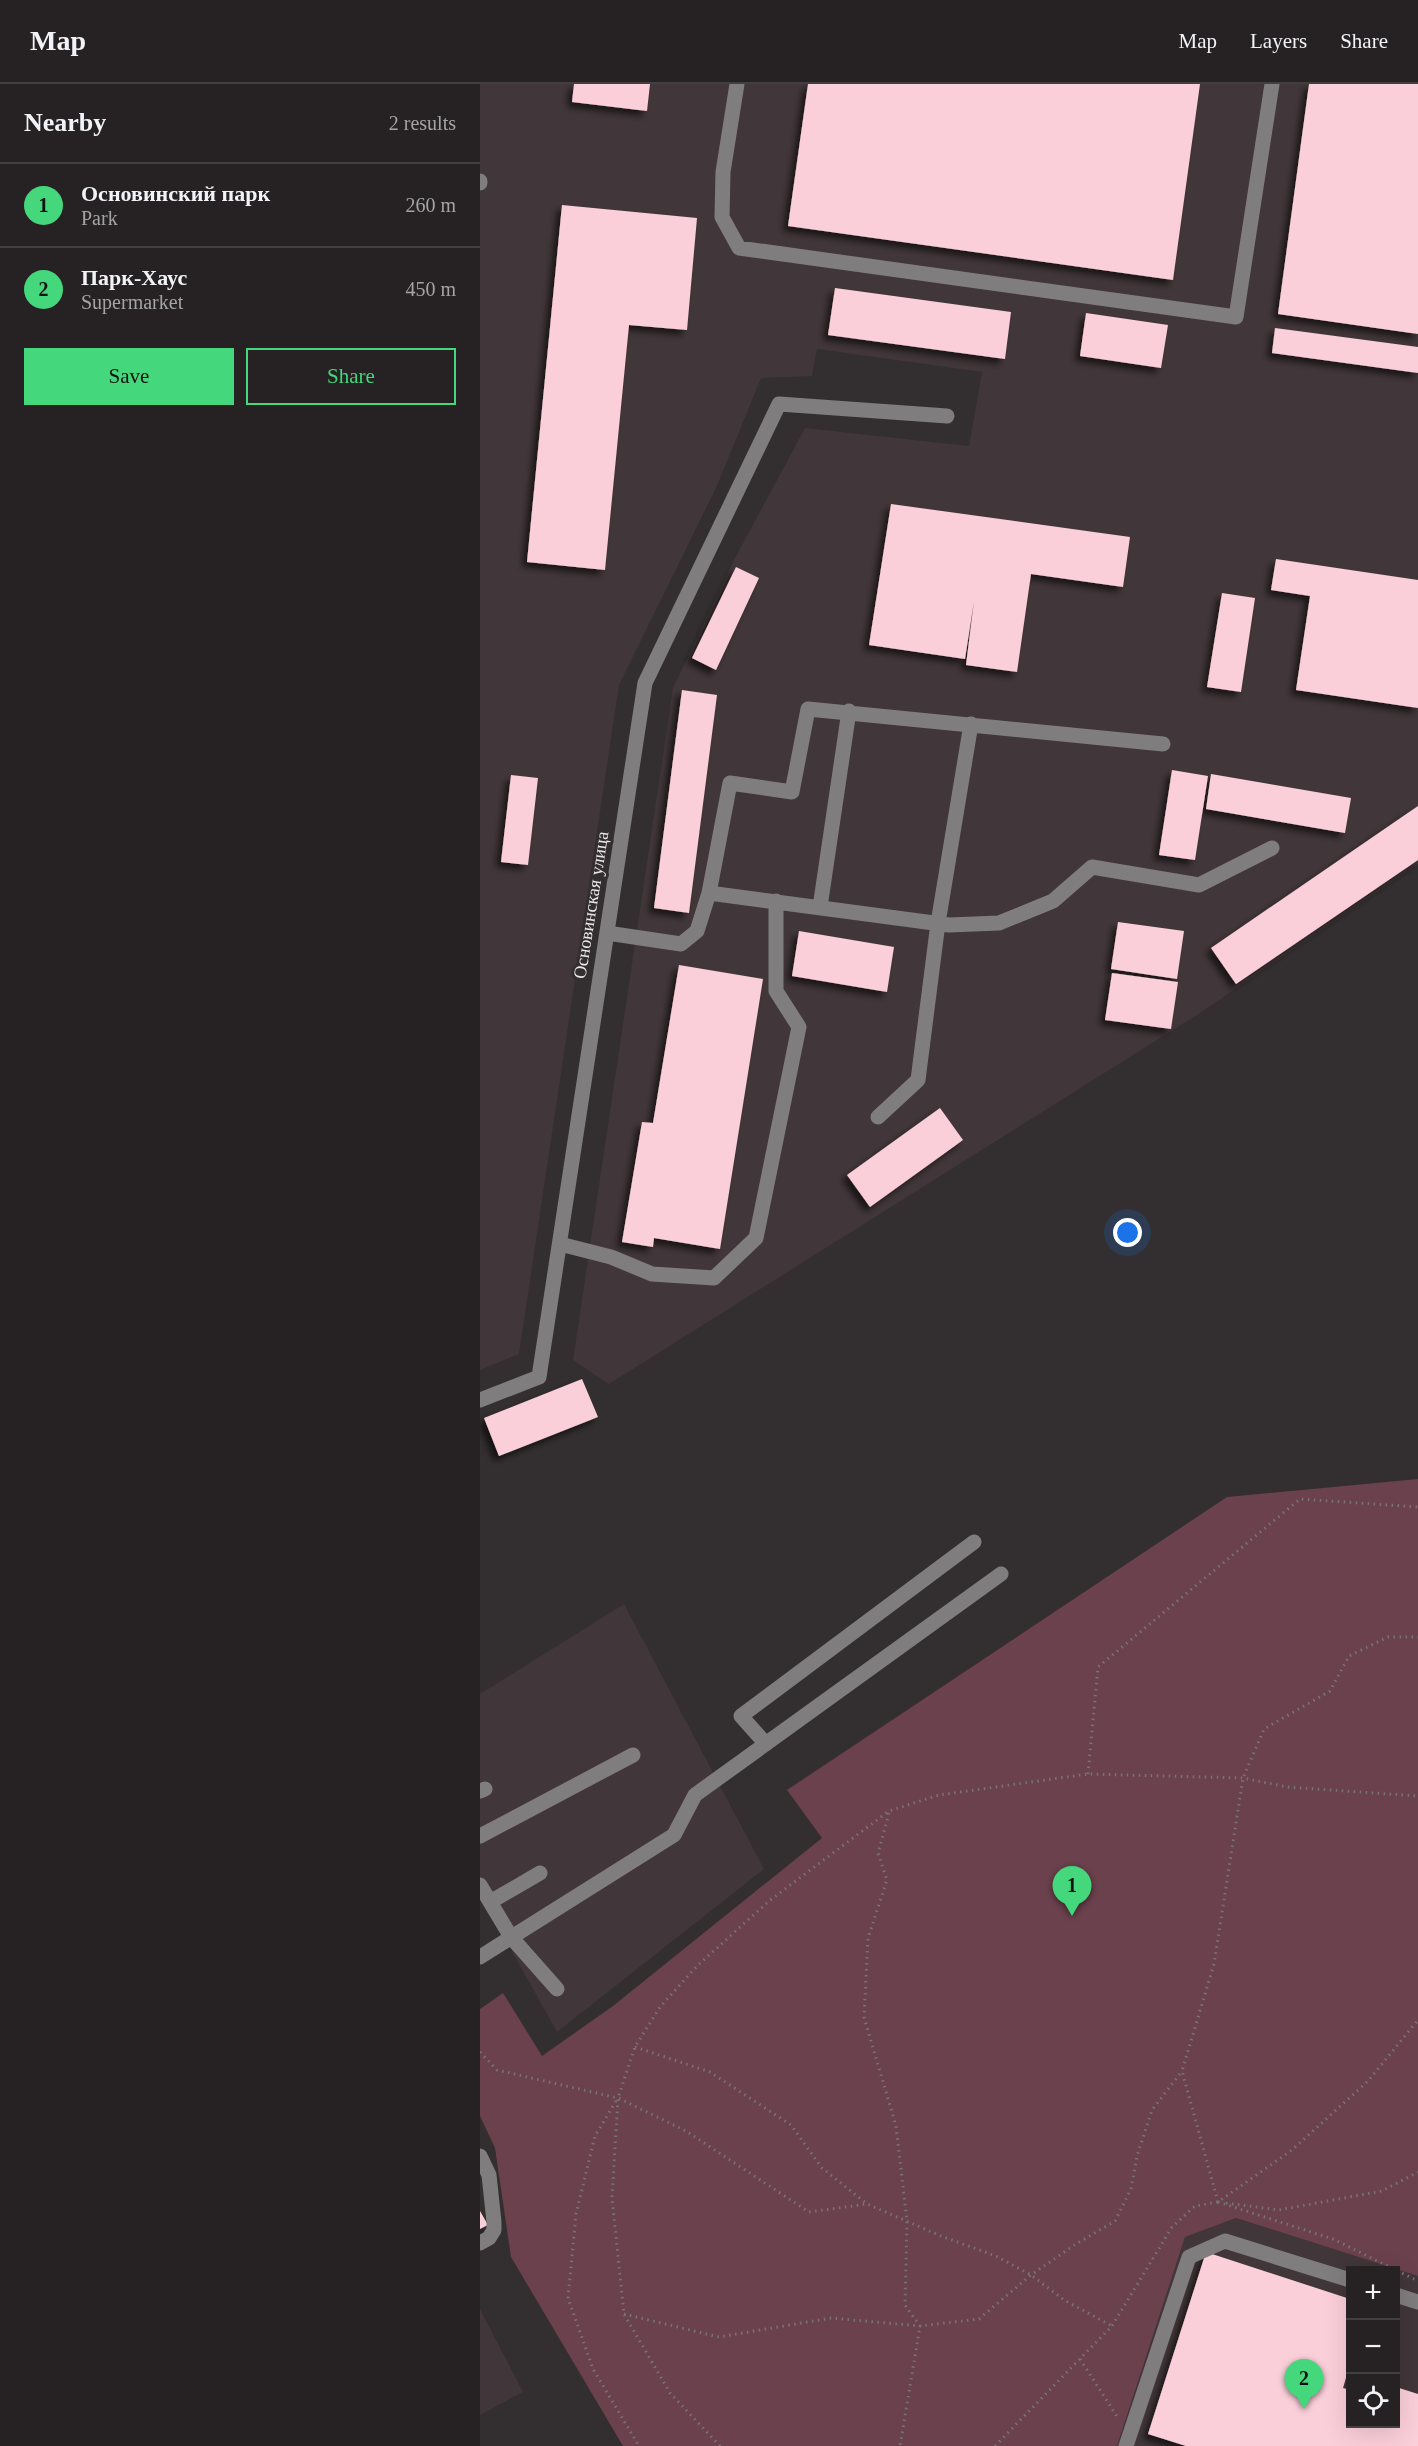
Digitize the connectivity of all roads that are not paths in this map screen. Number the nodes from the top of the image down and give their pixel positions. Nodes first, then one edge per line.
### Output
1 (737, 84) edge
2 (1272, 84) edge
3 (947, 416) dead end
4 (849, 711) junction
5 (971, 724) junction
6 (1163, 744) dead end
7 (1272, 848) dead end
8 (709, 893) junction
9 (776, 901) junction
10 (820, 907) junction
11 (938, 923) junction
12 (607, 933) junction
13 (878, 1117) dead end
14 (560, 1244) junction
15 (480, 1400) edge
16 (974, 1542) dead end
17 (1001, 1574) dead end
18 (766, 1744) junction
19 (633, 1755) dead end
20 (480, 1836) edge
21 (540, 1874) dead end
22 (480, 1885) edge
23 (490, 1902) junction
24 (511, 1937) junction
25 (480, 1957) edge
26 (558, 1989) dead end
27 (480, 2156) edge
28 (480, 2243) edge
29 (1346, 2279) edge
30 (1400, 2297) edge
31 (1418, 2302) edge
32 (1126, 2446) edge

1 - 2 street
3 - 12 street, Основинская улица
4 - 5 street
4 - 8 street
4 - 10 street
5 - 6 street
5 - 11 street
7 - 11 street
8 - 9 street
8 - 12 street
9 - 10 street
9 - 14 street
10 - 11 street
11 - 13 street
12 - 14 street, Основинская улица
14 - 15 street, Основинская улица
16 - 18 street
17 - 18 street
18 - 24 street
19 - 20 street
21 - 23 street
22 - 23 street
23 - 24 street
24 - 25 street
24 - 26 street
27 - 28 street
29 - 32 street
30 - 31 street

